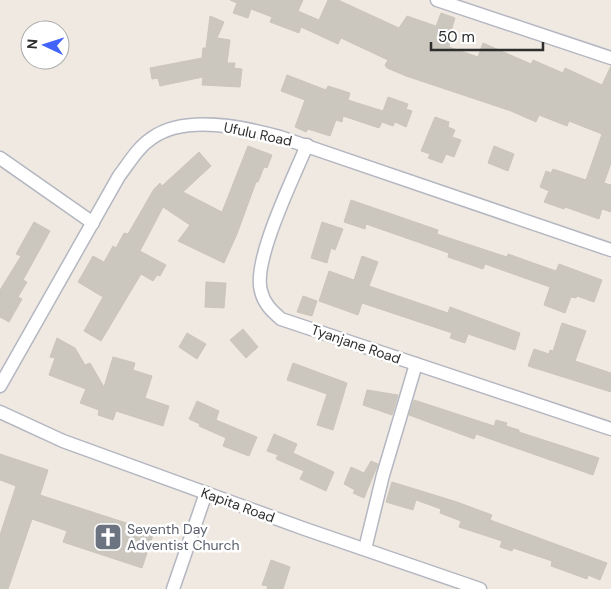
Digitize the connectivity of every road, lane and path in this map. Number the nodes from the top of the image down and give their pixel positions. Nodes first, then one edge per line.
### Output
1 (437, 0) edge
2 (611, 58) edge
3 (307, 145) junction
4 (0, 158) edge
5 (93, 223) junction
6 (611, 250) edge
7 (416, 364) junction
8 (0, 386) edge
9 (0, 412) edge
10 (611, 429) edge
11 (206, 493) junction
12 (365, 549) junction
13 (173, 589) edge
14 (480, 589) edge

1 - 2 street
3 - 5 street, Ufulu Road
3 - 6 street, Ufulu Road
3 - 7 street, Tyanjane Road
4 - 5 street
5 - 8 street, Ufulu Road
7 - 10 street, Tyanjane Road
7 - 12 street
9 - 11 street, Kapita Road
11 - 12 street, Kapita Road
11 - 13 street
12 - 14 street, Kapita Road

